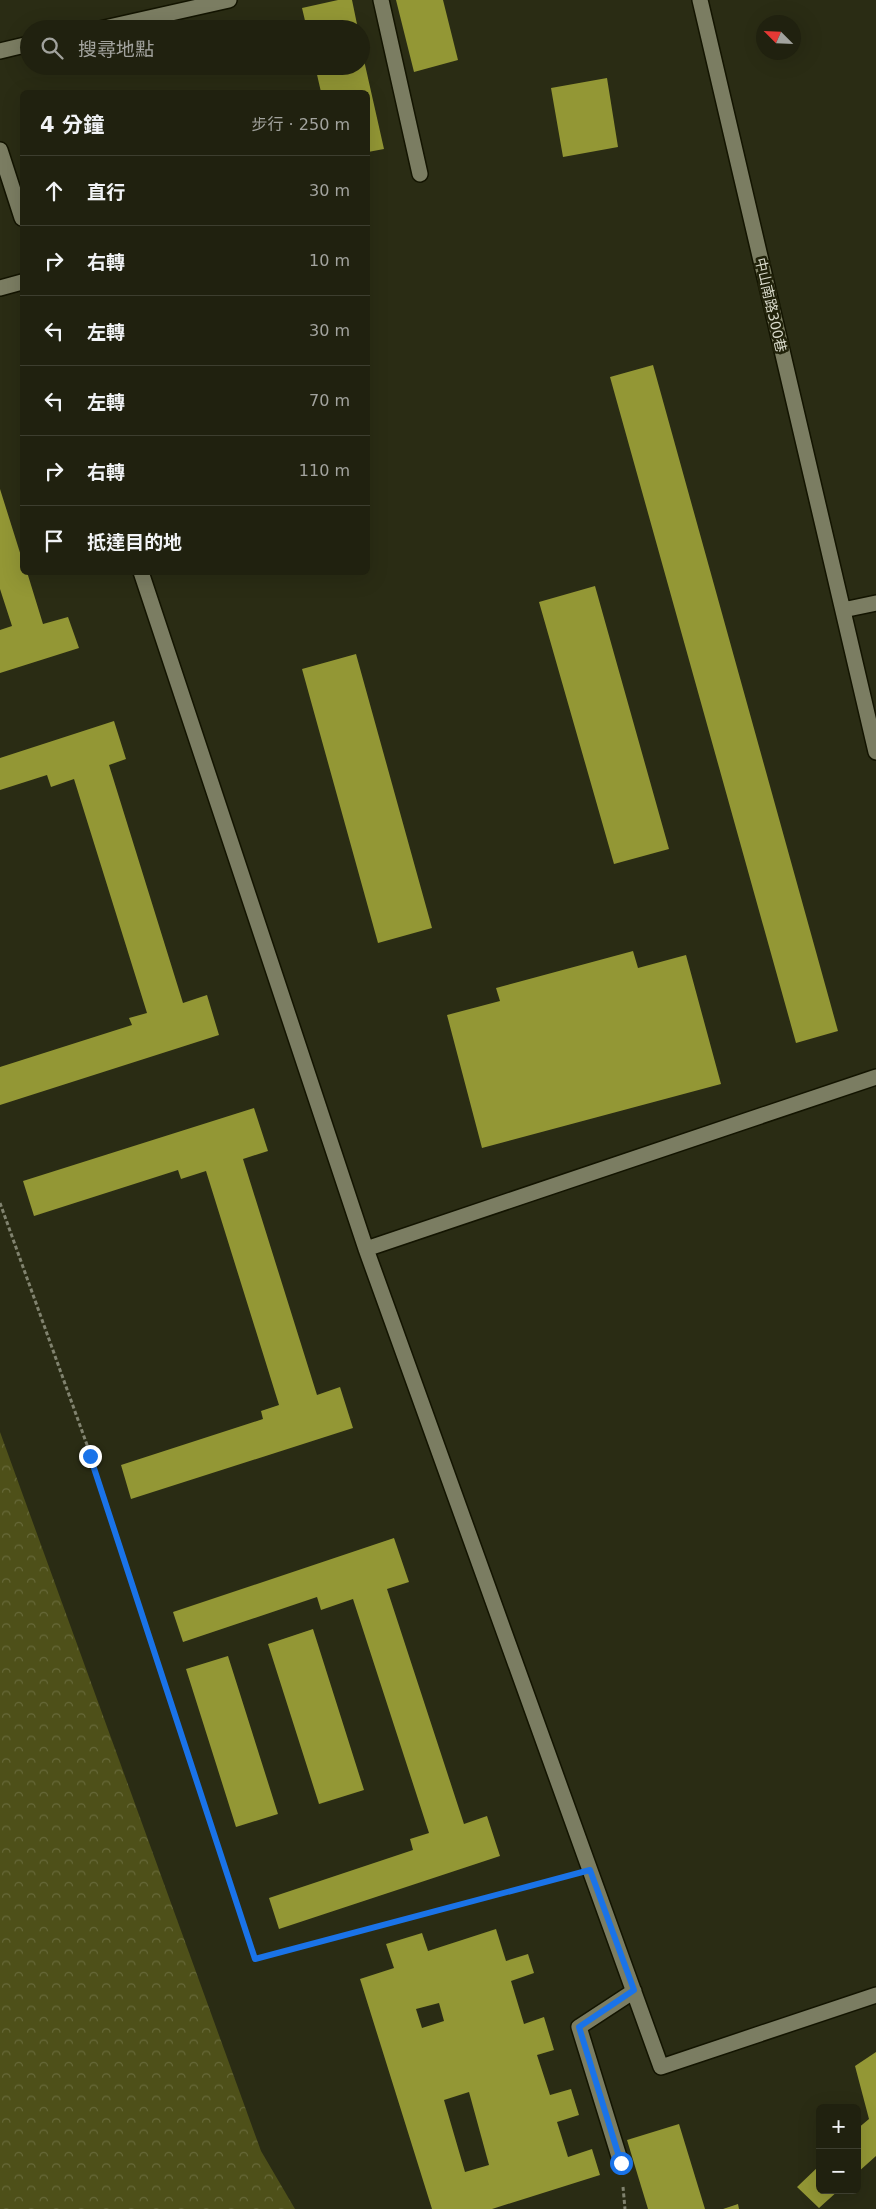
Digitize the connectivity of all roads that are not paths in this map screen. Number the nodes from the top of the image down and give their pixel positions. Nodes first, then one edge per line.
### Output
1 (229, 0) edge
2 (381, 0) edge
3 (700, 0) edge
4 (140, 20) edge
5 (20, 46) edge
6 (0, 51) edge
7 (0, 150) edge
8 (420, 174) dead end
9 (20, 212) edge
10 (20, 283) edge
11 (0, 288) edge
12 (142, 575) edge
13 (876, 603) edge
14 (843, 610) junction
15 (876, 752) edge
16 (876, 1077) edge
17 (366, 1249) junction
18 (634, 1990) junction
19 (876, 1994) edge
20 (621, 2163) dead end

1 - 4 street
2 - 8 street
3 - 14 street, 中山南路300巷
5 - 6 street
7 - 9 street
10 - 11 street
12 - 17 street
13 - 14 street
14 - 15 street, 中山南路300巷
16 - 17 street
17 - 18 street
18 - 19 street
18 - 20 street

